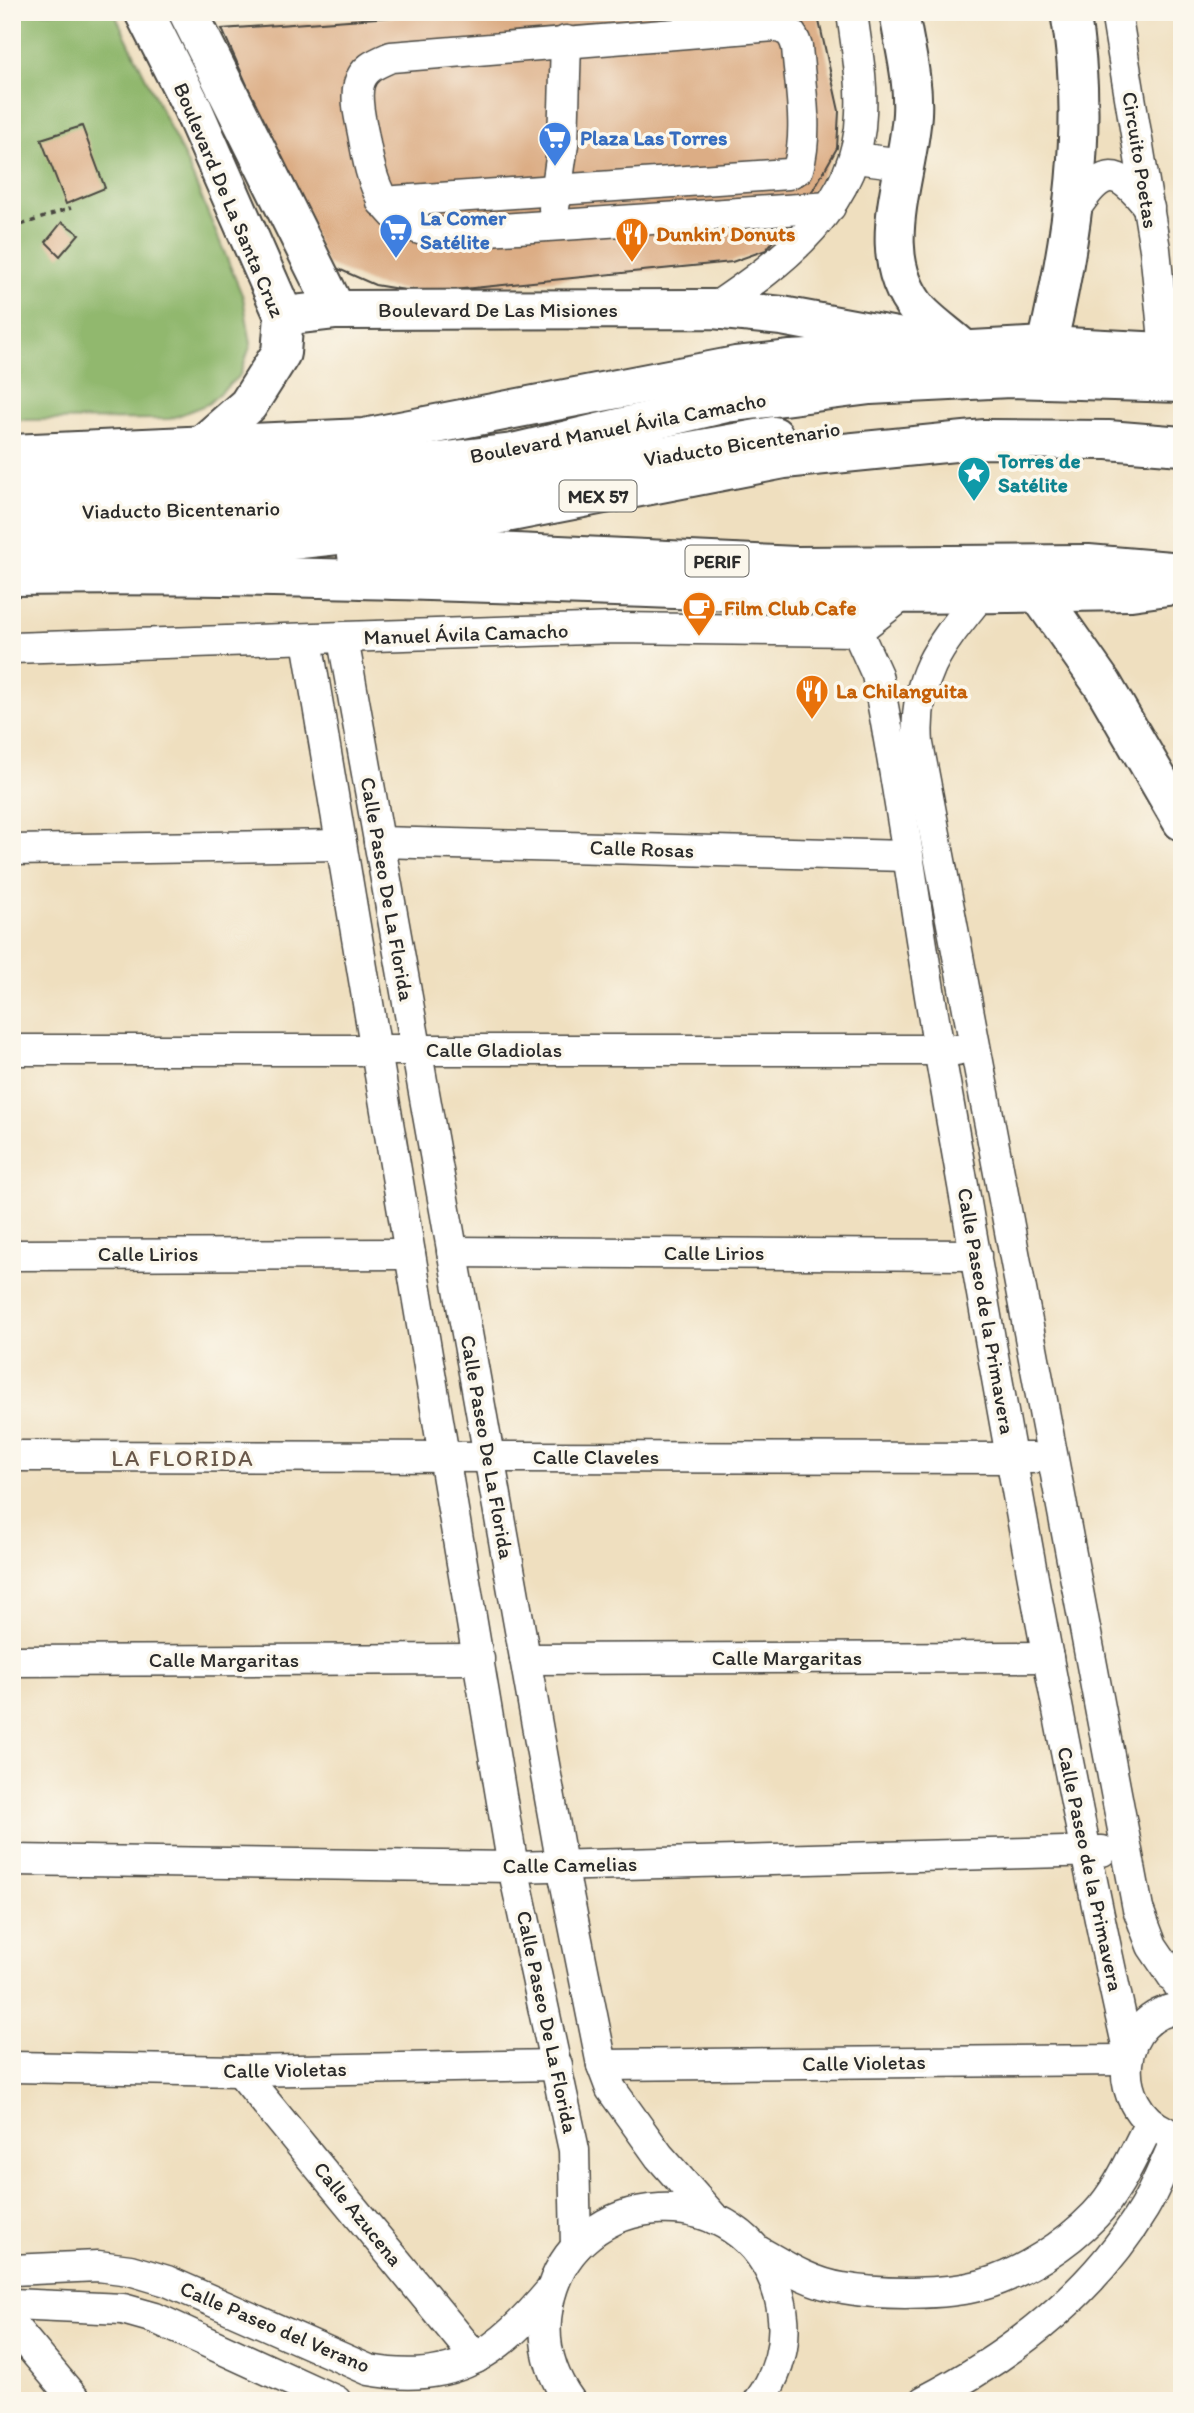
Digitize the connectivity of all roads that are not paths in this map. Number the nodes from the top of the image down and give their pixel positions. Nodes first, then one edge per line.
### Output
1 (188, 12) edge
2 (852, 12) edge
3 (899, 12) edge
4 (1070, 12) edge
5 (1116, 12) edge
6 (155, 15) edge
7 (566, 41) junction
8 (856, 158) junction
9 (903, 164) junction
10 (558, 190) junction
11 (382, 202) junction
12 (830, 207) junction
13 (1149, 209) junction
14 (1071, 215) junction
15 (550, 224) junction
16 (1168, 247) edge
17 (713, 309) junction
18 (336, 310) junction
19 (284, 316) junction
20 (1047, 346) junction
21 (964, 350) junction
22 (1176, 362) edge
23 (1182, 420) edge
24 (1182, 446) edge
25 (199, 448) junction
26 (12, 454) edge
27 (12, 475) edge
28 (12, 512) edge
29 (254, 544) junction
30 (12, 545) edge
31 (1182, 572) edge
32 (12, 576) edge
33 (1182, 584) edge
34 (1037, 591) junction
35 (907, 592) junction
36 (983, 592) junction
37 (814, 593) junction
38 (857, 631) junction
39 (343, 639) junction
40 (307, 640) junction
41 (12, 648) edge
42 (1182, 821) edge
43 (379, 842) junction
44 (341, 845) junction
45 (12, 850) edge
46 (906, 856) junction
47 (12, 1049) edge
48 (939, 1049) junction
49 (376, 1050) junction
50 (416, 1050) junction
51 (975, 1050) junction
52 (452, 1252) junction
53 (410, 1254) junction
54 (12, 1255) edge
55 (976, 1255) junction
56 (12, 1456) edge
57 (444, 1457) junction
58 (489, 1457) junction
59 (1013, 1458) junction
60 (1054, 1459) junction
61 (1048, 1657) junction
62 (479, 1659) junction
63 (525, 1659) junction
64 (12, 1661) edge
65 (1127, 1850) junction
66 (1084, 1852) junction
67 (12, 1860) edge
68 (562, 1865) junction
69 (513, 1867) junction
70 (1182, 1990) edge
71 (1182, 2008) edge
72 (1127, 2055) junction
73 (557, 2065) junction
74 (602, 2065) junction
75 (12, 2067) edge
76 (240, 2071) junction
77 (1150, 2123) junction
78 (1180, 2135) edge
79 (715, 2218) junction
80 (576, 2246) junction
81 (756, 2250) junction
82 (12, 2270) edge
83 (551, 2290) junction
84 (12, 2304) edge
85 (12, 2325) edge
86 (476, 2358) junction
87 (76, 2401) edge
88 (335, 2401) edge
89 (570, 2401) edge
90 (759, 2401) edge
91 (924, 2401) edge

1 - 18 main road, Boulevard De La Santa Cruz
2 - 8 street
3 - 9 main road
4 - 14 main road
5 - 13 street, Circuito Poetas
6 - 19 main road, Boulevard De La Santa Cruz
7 - 10 street
7 - 10 street
7 - 11 street
8 - 9 street
8 - 12 street
9 - 21 main road
10 - 11 street
10 - 15 street
11 - 15 street
12 - 15 street
12 - 17 street
13 - 14 street
13 - 16 street, Circuito Poetas
14 - 20 main road
16 - 22 street, Circuito Poetas
17 - 18 main road, Boulevard De Las Misiones
17 - 21 main road, Boulevard De Las Misiones
18 - 19 main road, Boulevard De Las Misiones
19 - 25 main road, Boulevard De La Santa Cruz
20 - 21 main road, Boulevard Manuel Ávila Camacho
20 - 22 main road, Boulevard Manuel Ávila Camacho
21 - 25 main road, Boulevard Manuel Ávila Camacho
22 - 27 main road, Boulevard Manuel Ávila Camacho
23 - 28 main road, Viaducto Bicentenario
24 - 29 main road, MEX 57
25 - 26 main road, Boulevard Manuel Ávila Camacho
29 - 30 main road, MEX 57
29 - 31 main road, PERIF
32 - 37 main road
33 - 34 main road
34 - 36 main road
34 - 42 main road
35 - 36 main road
35 - 37 main road
35 - 38 street
36 - 51 street, Calle Paseo de la Primavera
37 - 38 street, Calle Paseo de la Primavera
38 - 39 street, Manuel Ávila Camacho
38 - 46 street, Calle Paseo de la Primavera
39 - 40 street, Manuel Ávila Camacho
39 - 43 street, Calle Paseo De La Florida
40 - 41 street, Manuel Ávila Camacho
40 - 44 street, Calle Paseo De La Florida
43 - 46 street, Calle Rosas
43 - 50 street, Calle Paseo De La Florida
44 - 45 street
44 - 49 street, Calle Paseo De La Florida
46 - 48 street, Calle Paseo de la Primavera
47 - 49 street, Calle Gladiolas
48 - 50 street, Calle Gladiolas
48 - 51 street, Calle Gladiolas
48 - 55 street, Calle Paseo de la Primavera
49 - 50 street, Calle Gladiolas
49 - 53 street, Calle Paseo De La Florida
50 - 52 street, Calle Paseo De La Florida
51 - 60 street, Calle Paseo de la Primavera
52 - 55 street, Calle Lirios
52 - 58 street, Calle Paseo De La Florida
53 - 54 street, Calle Lirios
53 - 57 street, Calle Paseo De La Florida
55 - 59 street, Calle Paseo de la Primavera
56 - 57 street, Calle Claveles
57 - 58 street, Calle Claveles
57 - 62 street, Calle Paseo De La Florida
58 - 59 street, Calle Claveles
58 - 63 street, Calle Paseo De La Florida
59 - 60 street, Calle Claveles
59 - 61 street, Calle Paseo de la Primavera
60 - 65 street, Calle Paseo de la Primavera
61 - 63 street, Calle Margaritas
61 - 66 street, Calle Paseo de la Primavera
62 - 64 street, Calle Margaritas
62 - 69 street, Calle Paseo De La Florida
63 - 68 street, Calle Paseo De La Florida
65 - 66 street, Calle Camelias
65 - 70 street, Calle Paseo de la Primavera
66 - 68 street, Calle Camelias
66 - 72 street, Calle Paseo de la Primavera
67 - 69 street, Calle Camelias
68 - 69 street, Calle Camelias
68 - 74 street, Calle Paseo De La Florida
69 - 73 street, Calle Paseo De La Florida
71 - 72 street
72 - 74 street, Calle Violetas
72 - 77 street, Calle Paseo de la Primavera
73 - 76 street, Calle Violetas
73 - 80 street, Calle Paseo De La Florida
74 - 79 street, Calle Paseo De La Florida
75 - 76 street, Calle Violetas
76 - 86 street, Calle Azucena
77 - 78 street
77 - 81 street
78 - 91 street
79 - 80 street
79 - 81 street
80 - 83 street
81 - 90 street
82 - 86 street, Calle Paseo del Verano
83 - 86 street, Calle Paseo del Verano
83 - 89 street
84 - 88 street, Calle Paseo del Verano
85 - 87 street

